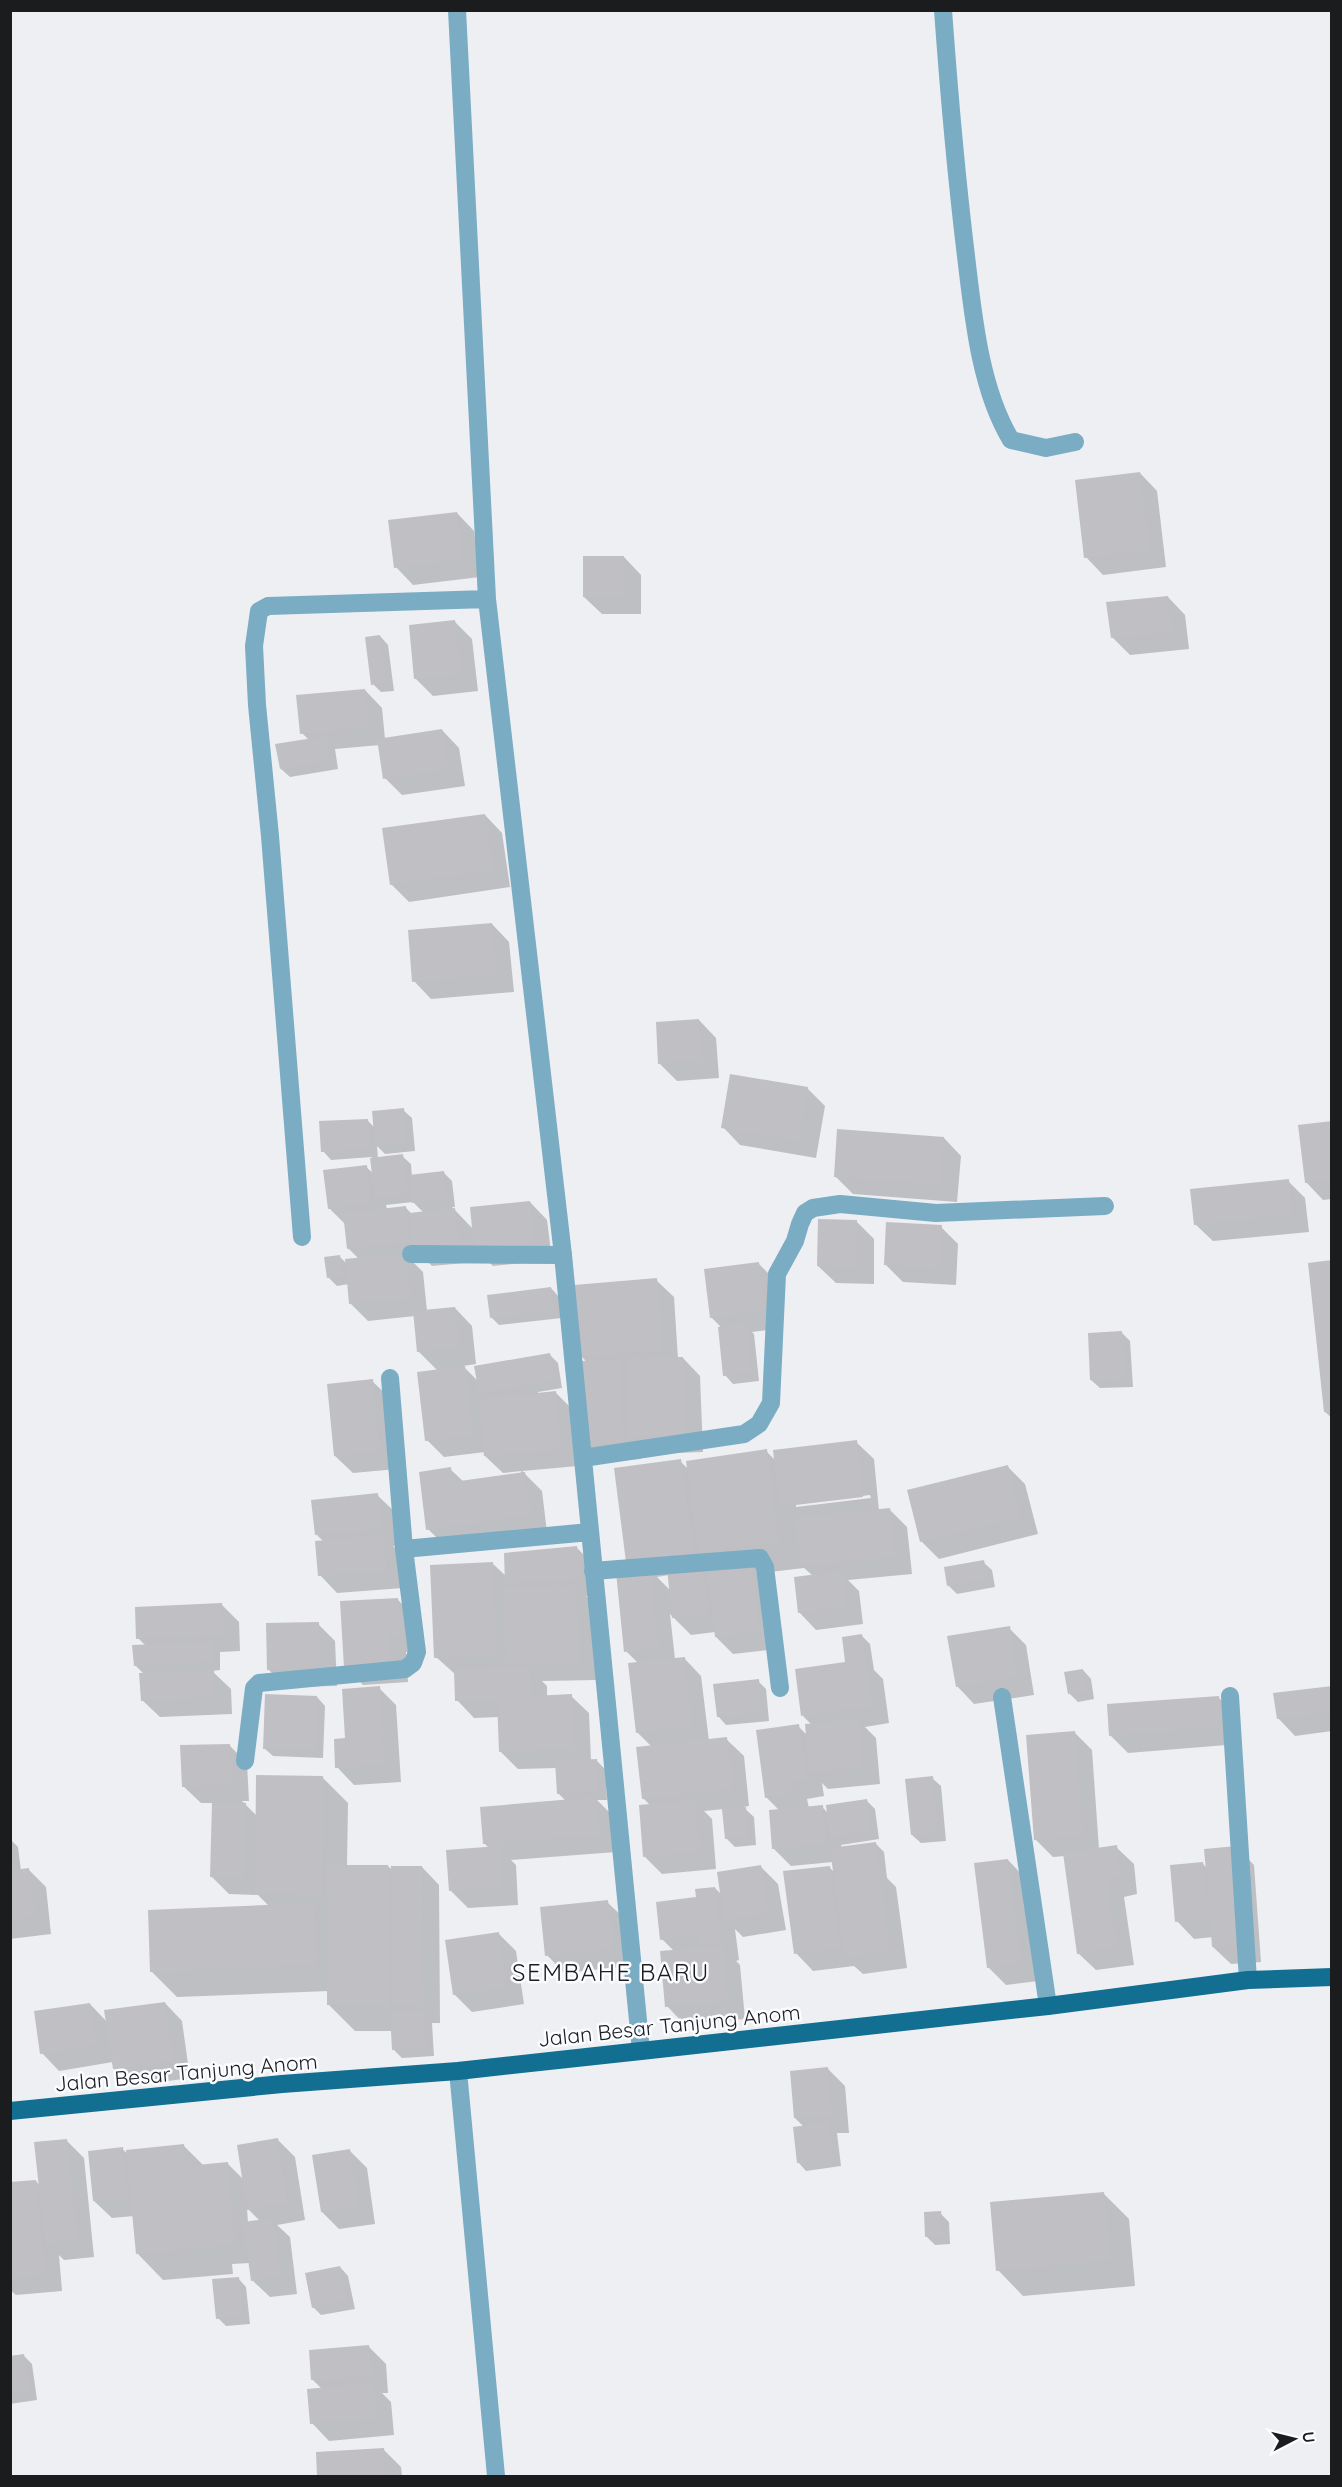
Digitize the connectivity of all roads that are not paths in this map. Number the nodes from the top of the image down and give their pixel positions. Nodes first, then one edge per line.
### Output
1 (458, 10) edge
2 (944, 10) edge
3 (1075, 442) dead end
4 (488, 599) junction
5 (1105, 1206) dead end
6 (302, 1237) dead end
7 (411, 1254) dead end
8 (563, 1255) junction
9 (390, 1378) dead end
10 (583, 1458) junction
11 (590, 1532) junction
12 (404, 1549) junction
13 (593, 1571) junction
14 (780, 1688) dead end
15 (1230, 1696) dead end
16 (1002, 1698) dead end
17 (245, 1761) dead end
18 (1332, 1977) edge
19 (1248, 1980) junction
20 (1048, 2006) junction
21 (641, 2051) junction
22 (458, 2071) junction
23 (10, 2111) edge
24 (496, 2476) edge

1 - 4 street
2 - 3 street
4 - 6 street
4 - 8 street
5 - 10 street
7 - 8 street
8 - 10 street
9 - 12 street
10 - 11 street
11 - 12 street
11 - 13 street
12 - 17 street
13 - 14 street
13 - 21 street
15 - 19 street
16 - 20 street
18 - 19 main road, Jalan Besar Tanjung Anom
19 - 20 main road, Jalan Besar Tanjung Anom
20 - 21 main road, Jalan Besar Tanjung Anom
21 - 22 main road, Jalan Besar Tanjung Anom
22 - 23 main road, Jalan Besar Tanjung Anom
22 - 24 street

